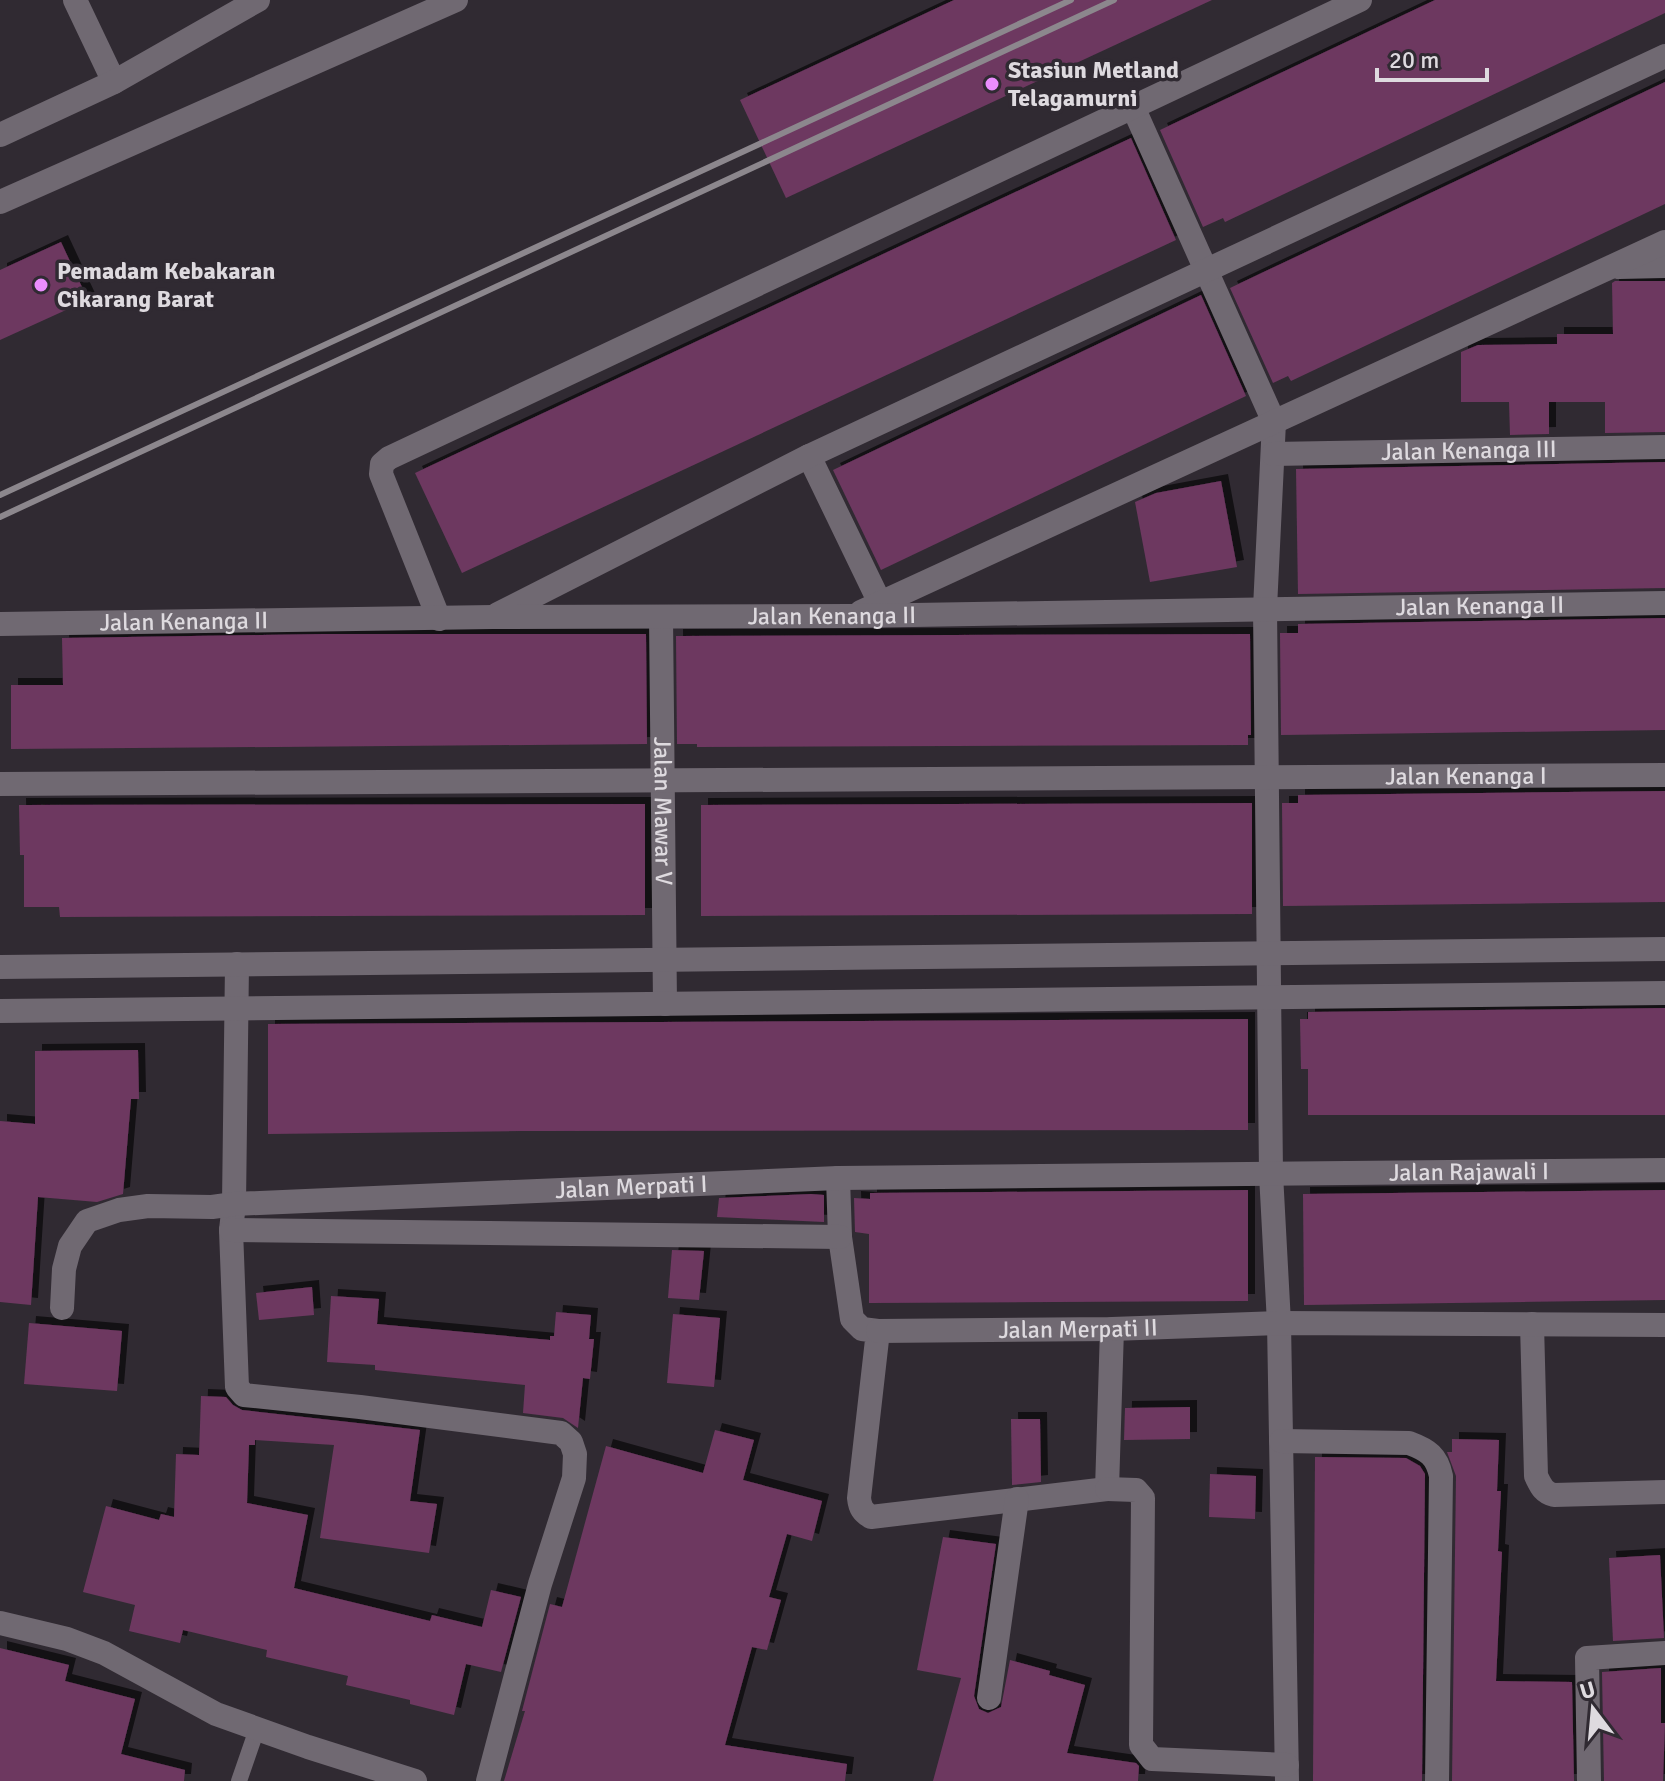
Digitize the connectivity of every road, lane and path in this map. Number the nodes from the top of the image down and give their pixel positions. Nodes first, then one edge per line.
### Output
1 (75, 0) edge
2 (258, 0) edge
3 (456, 0) edge
4 (1360, 0) edge
5 (1665, 56) edge
6 (114, 82) junction
7 (1133, 107) junction
8 (0, 135) edge
9 (0, 202) edge
10 (1665, 242) edge
11 (1665, 266) edge
12 (1611, 267) junction
13 (1206, 271) junction
14 (1274, 422) junction
15 (1665, 447) edge
16 (1273, 454) junction
17 (809, 456) junction
18 (880, 603) junction
19 (1665, 603) edge
20 (1265, 608) junction
21 (853, 616) junction
22 (493, 617) junction
23 (661, 617) junction
24 (439, 619) junction
25 (0, 624) edge
26 (1665, 775) edge
27 (1267, 778) junction
28 (663, 781) junction
29 (0, 784) edge
30 (1665, 949) edge
31 (1269, 953) junction
32 (665, 960) junction
33 (237, 964) junction
34 (0, 967) edge
35 (1665, 993) edge
36 (1269, 998) junction
37 (665, 1004) junction
38 (237, 1008) junction
39 (0, 1011) edge
40 (1665, 1170) edge
41 (1271, 1174) junction
42 (838, 1178) junction
43 (234, 1204) junction
44 (231, 1230) junction
45 (840, 1237) junction
46 (62, 1308) dead end
47 (1279, 1323) junction
48 (1532, 1324) junction
49 (1665, 1325) edge
50 (1112, 1329) junction
51 (878, 1331) junction
52 (1281, 1441) junction
53 (1107, 1489) junction
54 (1665, 1492) edge
55 (1017, 1499) junction
56 (0, 1623) edge
57 (1665, 1653) edge
58 (989, 1698) dead end
59 (257, 1729) junction
60 (1202, 1771) edge
61 (1287, 1773) edge
62 (239, 1781) edge
63 (415, 1781) edge
64 (488, 1781) edge
65 (1437, 1781) edge
66 (1589, 1781) edge

1 - 6 street
2 - 6 street
3 - 9 street
4 - 7 street
5 - 13 street
6 - 8 street
7 - 13 street
7 - 24 street
10 - 12 street
11 - 12 street
12 - 14 street
13 - 14 street
13 - 17 street
14 - 16 street
14 - 18 street
15 - 16 street, Jalan Kenanga III
16 - 20 street
17 - 18 street
17 - 22 street
18 - 21 street
19 - 20 street, Jalan Kenanga II
20 - 21 street, Jalan Kenanga II
20 - 27 street
21 - 23 street, Jalan Kenanga II
22 - 23 street, Jalan Kenanga II
22 - 24 street, Jalan Kenanga II
23 - 28 street, Jalan Mawar V
24 - 25 street, Jalan Kenanga II
26 - 27 street, Jalan Kenanga I
27 - 28 street, Jalan Kenanga I
27 - 31 street
28 - 29 street, Jalan Kenanga I
28 - 32 street, Jalan Mawar V
30 - 31 street
31 - 32 street
31 - 36 street
32 - 33 street
32 - 37 street, Jalan Mawar V
33 - 34 street
33 - 38 street
35 - 36 street
36 - 37 street
36 - 41 street
37 - 38 street
38 - 39 street
38 - 43 street
40 - 41 street, Jalan Rajawali I
41 - 42 street, Jalan Merpati I
41 - 47 street
42 - 43 street, Jalan Merpati I
42 - 45 street
43 - 44 street
43 - 46 street, Jalan Merpati I
44 - 45 street
44 - 64 street
45 - 51 street
47 - 48 street, Jalan Merpati II
47 - 50 street, Jalan Merpati II
47 - 52 street
48 - 49 street, Jalan Merpati II
48 - 54 street
50 - 51 street, Jalan Merpati II
50 - 53 street
51 - 55 street
52 - 61 street
52 - 65 street
53 - 55 street
53 - 60 street
55 - 58 street
56 - 59 street
57 - 66 street
59 - 62 lane
59 - 63 street
60 - 61 street

